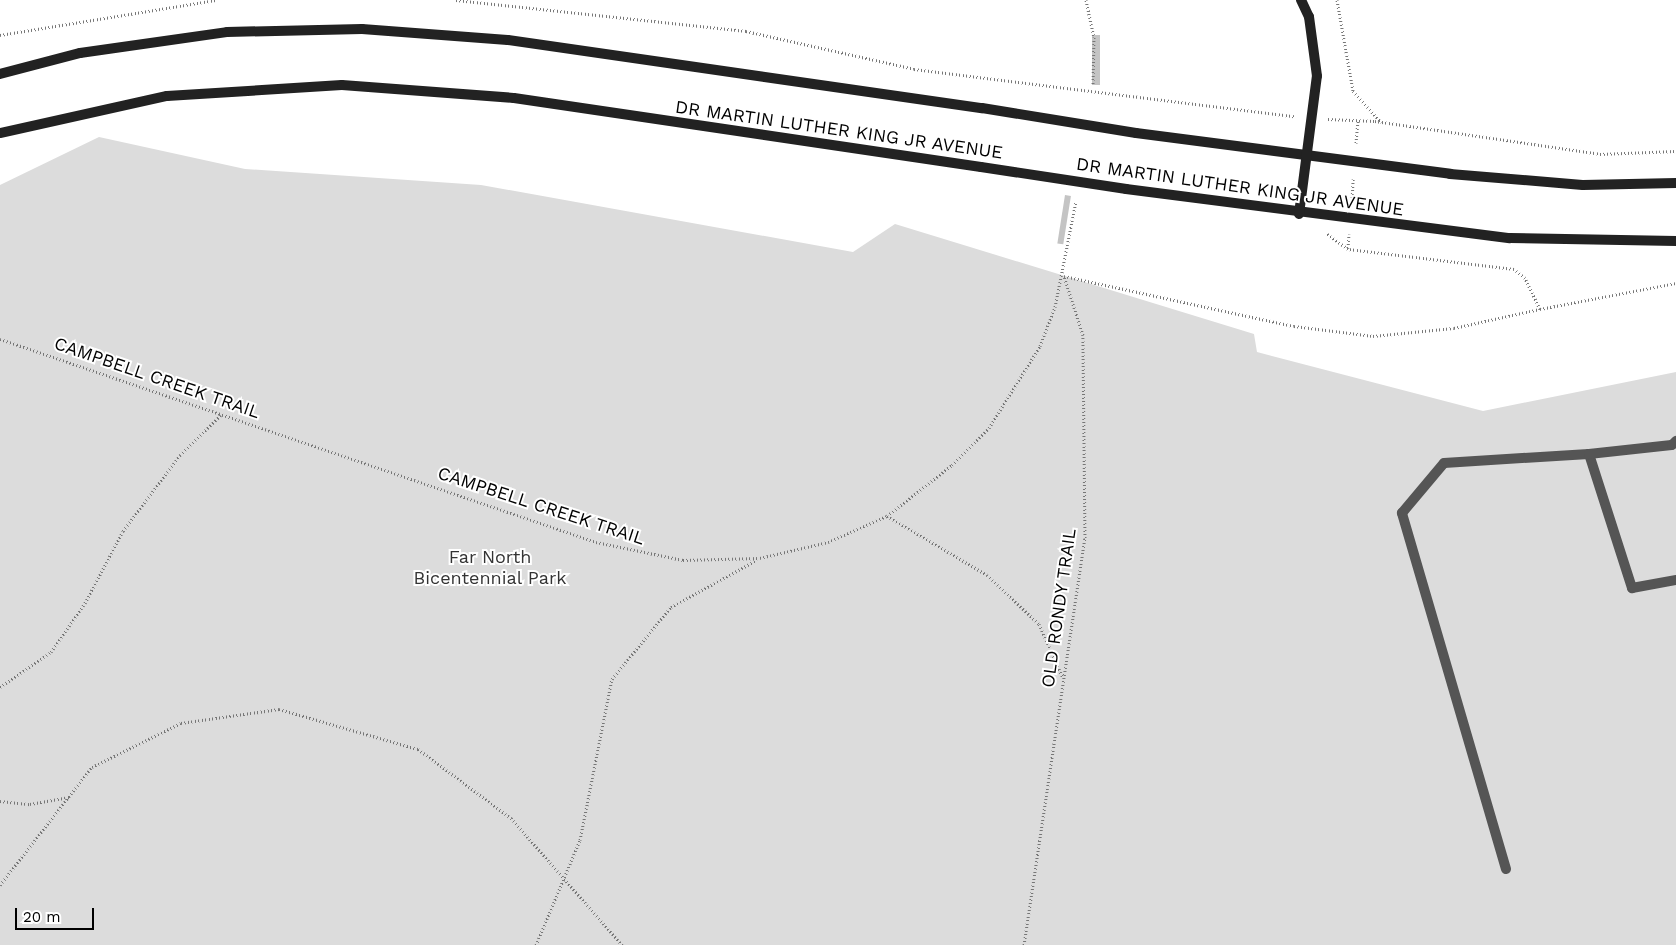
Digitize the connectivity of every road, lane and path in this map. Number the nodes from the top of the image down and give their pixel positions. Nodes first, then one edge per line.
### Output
1 (218, 0) edge
2 (456, 0) edge
3 (1086, 0) edge
4 (1301, 0) edge
5 (1337, 0) edge
6 (0, 35) edge
7 (0, 74) edge
8 (1093, 85) dead end
9 (1252, 111) dead end
10 (1381, 122) junction
11 (0, 133) edge
12 (1676, 152) edge
13 (1307, 156) junction
14 (1354, 162) junction
15 (1676, 183) edge
16 (1076, 201) dead end
17 (1299, 214) junction
18 (1351, 220) junction
19 (1676, 241) edge
20 (1348, 248) junction
21 (1064, 276) junction
22 (1676, 283) edge
23 (1540, 310) junction
24 (0, 339) edge
25 (221, 415) junction
26 (1676, 441) edge
27 (1589, 454) junction
28 (887, 516) junction
29 (760, 558) junction
30 (1676, 580) edge
31 (1064, 679) junction
32 (0, 686) edge
33 (69, 797) junction
34 (0, 801) edge
35 (1506, 869) dead end
36 (565, 876) junction
37 (0, 885) edge
38 (536, 945) edge
39 (622, 945) edge
40 (1024, 945) edge

1 - 6 path
2 - 9 path
3 - 8 path
4 - 13 street
5 - 10 path
7 - 13 street, bridge
10 - 12 path
10 - 14 path
11 - 17 street, DR MARTIN LUTHER KING JR AVENUE, bridge
13 - 14 street
13 - 17 street
14 - 15 street
14 - 18 path
16 - 21 path, CAMPBELL CREEK TRAIL
17 - 18 street, DR MARTIN LUTHER KING JR AVENUE
17 - 20 path
18 - 19 street, DR MARTIN LUTHER KING JR AVENUE
18 - 20 path
20 - 23 path
21 - 23 path
21 - 28 path, CAMPBELL CREEK TRAIL
21 - 31 path, OLD RONDY TRAIL
22 - 23 path
24 - 25 path, CAMPBELL CREEK TRAIL
25 - 29 path, CAMPBELL CREEK TRAIL
25 - 32 path
26 - 27 lane
27 - 30 lane
27 - 35 lane
28 - 29 path, CAMPBELL CREEK TRAIL
28 - 31 path
29 - 36 path
31 - 40 path, OLD RONDY TRAIL
33 - 34 path
33 - 36 path
33 - 37 path
36 - 38 path
36 - 39 path

